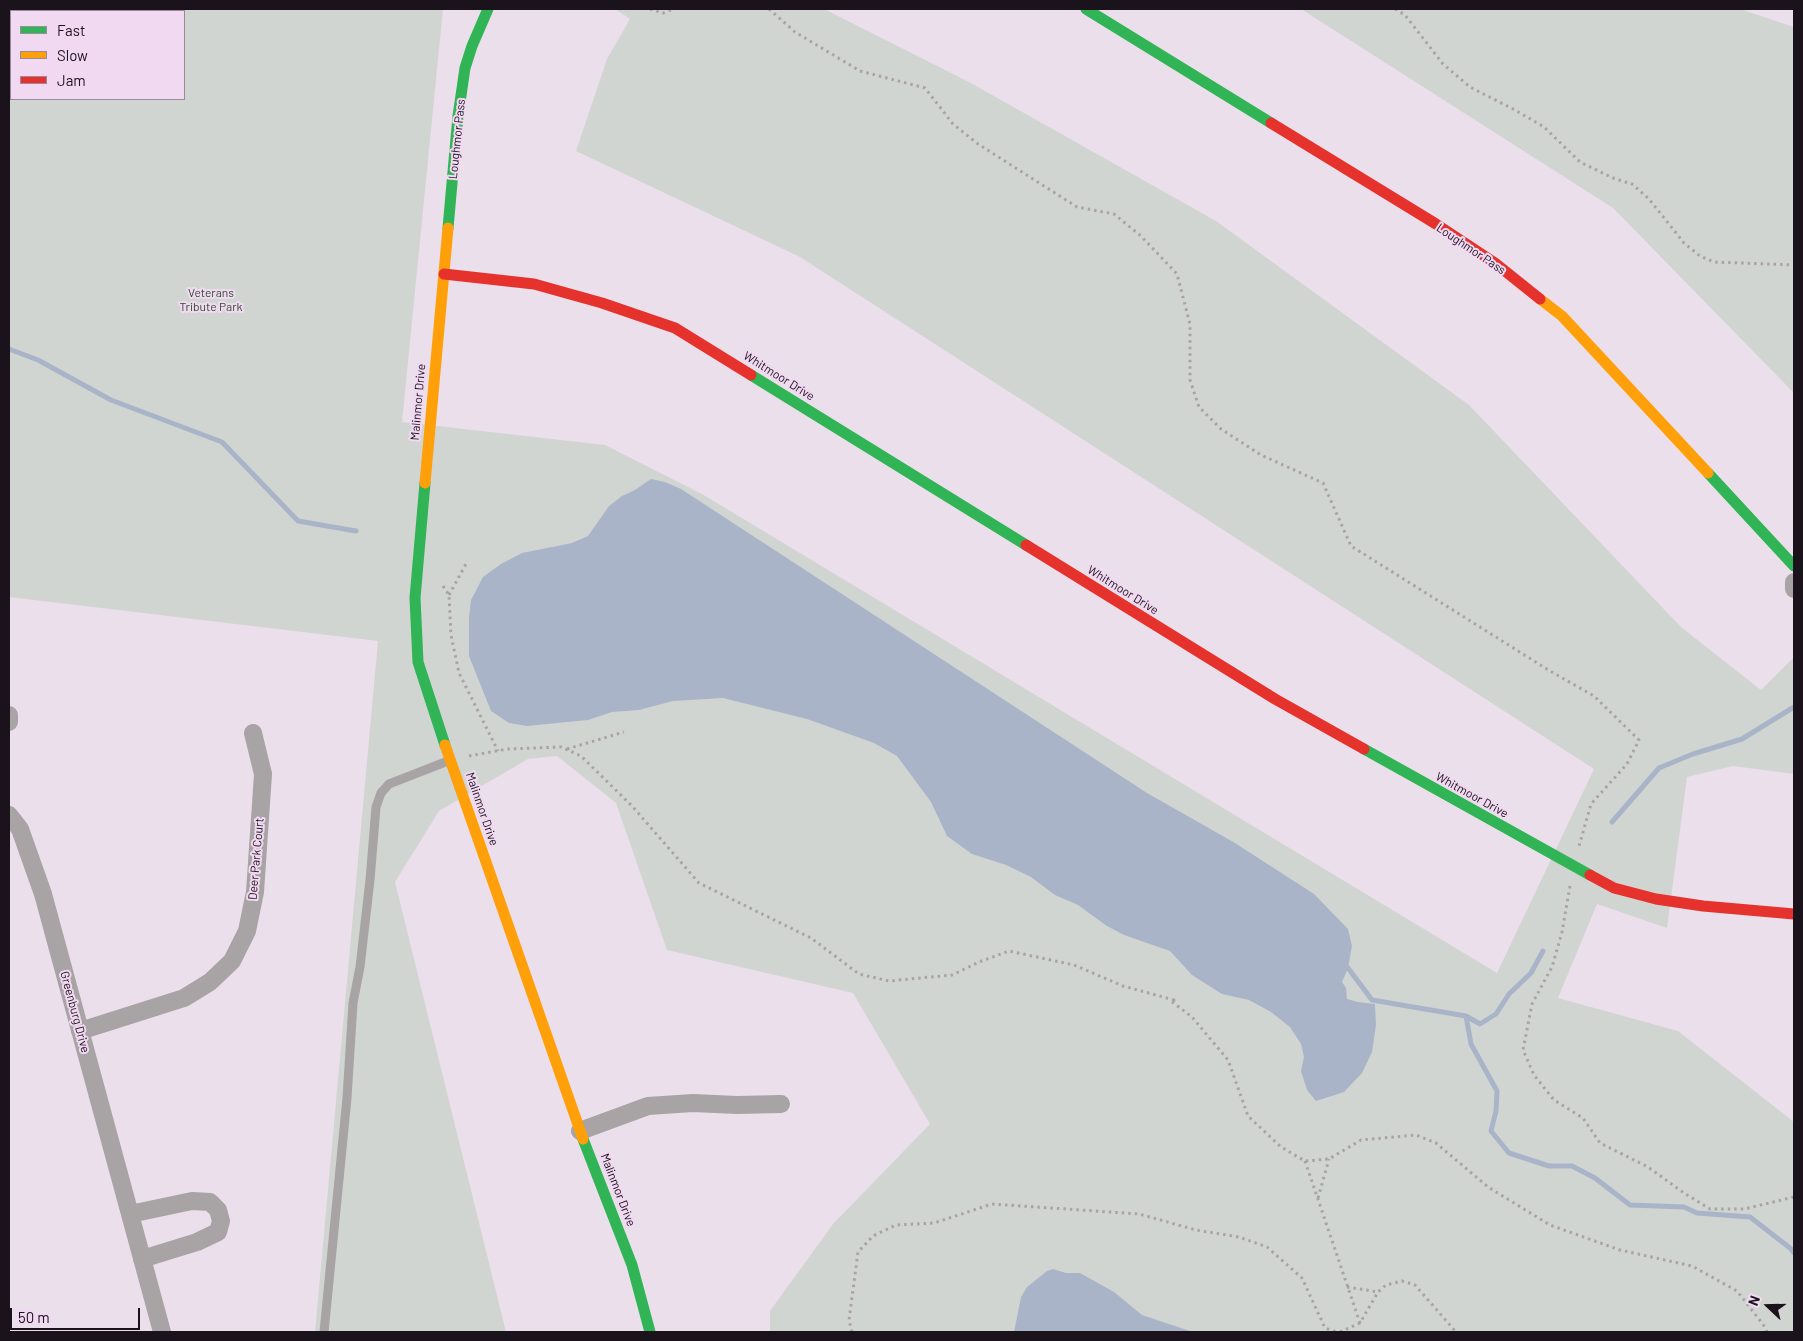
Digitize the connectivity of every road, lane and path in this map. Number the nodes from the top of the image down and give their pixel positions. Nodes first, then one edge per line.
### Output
1 (488, 9) edge
2 (650, 9) edge
3 (673, 9) edge
4 (769, 9) edge
5 (1086, 9) edge
6 (1395, 9) edge
7 (1794, 264) edge
8 (444, 274) junction
9 (467, 562) dead end
10 (1794, 566) edge
11 (1794, 582) edge
12 (443, 586) dead end
13 (1794, 589) edge
14 (449, 595) junction
15 (9, 715) edge
16 (9, 722) edge
17 (624, 732) dead end
18 (253, 733) dead end
19 (498, 750) junction
20 (567, 750) junction
21 (450, 760) junction
22 (9, 815) edge
23 (1573, 866) junction
24 (1794, 914) edge
25 (80, 1032) junction
26 (782, 1104) dead end
27 (580, 1131) junction
28 (1329, 1159) junction
29 (1305, 1161) junction
30 (1794, 1197) edge
31 (1318, 1198) junction
32 (130, 1214) junction
33 (142, 1259) junction
34 (1348, 1287) junction
35 (1378, 1292) junction
36 (1360, 1323) junction
37 (162, 1332) edge
38 (324, 1332) edge
39 (650, 1332) edge
40 (852, 1332) edge
41 (1338, 1332) edge
42 (1456, 1332) edge
43 (1767, 1332) edge

1 - 8 street, Loughmor Pass
2 - 3 path
4 - 23 path
5 - 10 street, Loughmor Pass
6 - 7 path
8 - 21 street, Malinmor Drive
8 - 23 street, Whitmoor Drive
9 - 14 path
11 - 13 street
12 - 14 path
14 - 19 path
15 - 16 street
17 - 20 path
18 - 25 street, Deer Park Court
19 - 20 path
19 - 21 path
20 - 29 path
21 - 27 street, Malinmor Drive
21 - 38 lane
22 - 25 street, Greenburg Drive
23 - 24 street, Whitmoor Drive
23 - 30 path
25 - 32 street, Greenburg Drive
26 - 27 street
27 - 39 street, Malinmor Drive
28 - 29 path
28 - 31 path
28 - 43 path
29 - 31 path
31 - 34 path
32 - 33 street, Greenburg Drive
32 - 33 street
33 - 37 street, Greenburg Drive
34 - 35 path
34 - 36 path
35 - 36 path
35 - 42 path
36 - 41 path
40 - 41 path

